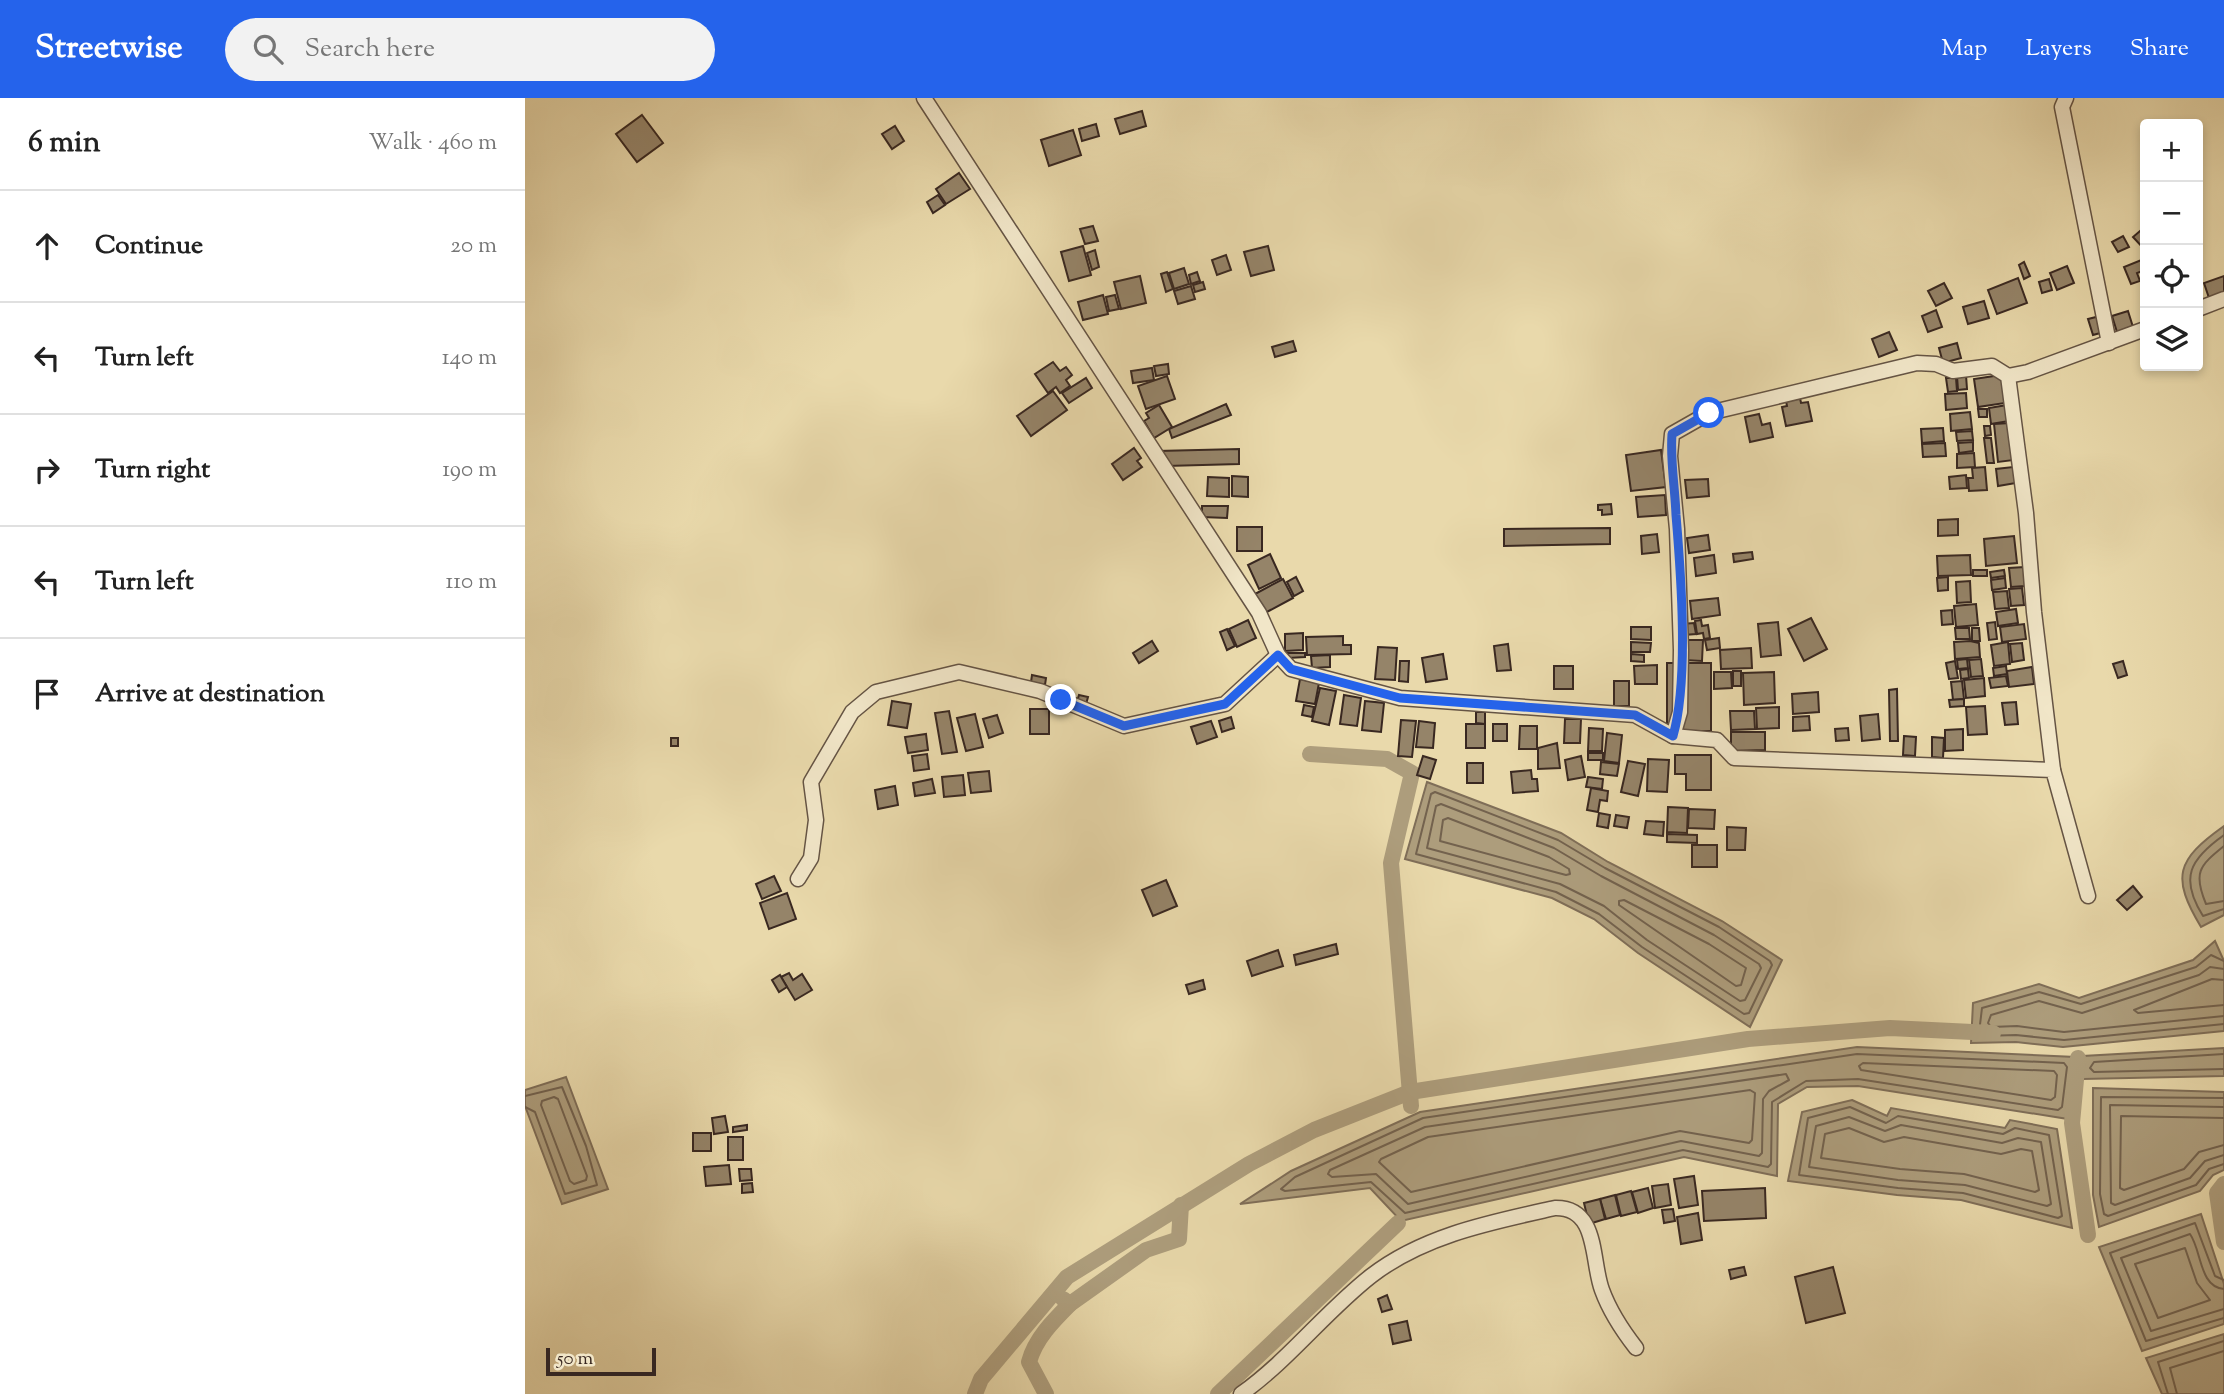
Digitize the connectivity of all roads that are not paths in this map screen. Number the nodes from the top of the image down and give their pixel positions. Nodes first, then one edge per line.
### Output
1 (923, 98) edge
2 (2066, 98) edge
3 (2224, 299) edge
4 (2201, 308) edge
5 (2140, 331) edge
6 (2109, 343) junction
7 (2008, 376) junction
8 (1278, 655) junction
9 (1673, 736) junction
10 (2053, 770) junction
11 (798, 879) dead end
12 (2088, 895) dead end
13 (1636, 1348) dead end
14 (1241, 1394) edge

1 - 8 street
2 - 6 street
3 - 4 street
5 - 6 street
6 - 7 street
7 - 9 street
7 - 10 street
8 - 9 street
8 - 11 street
9 - 10 street
10 - 12 street
13 - 14 street

